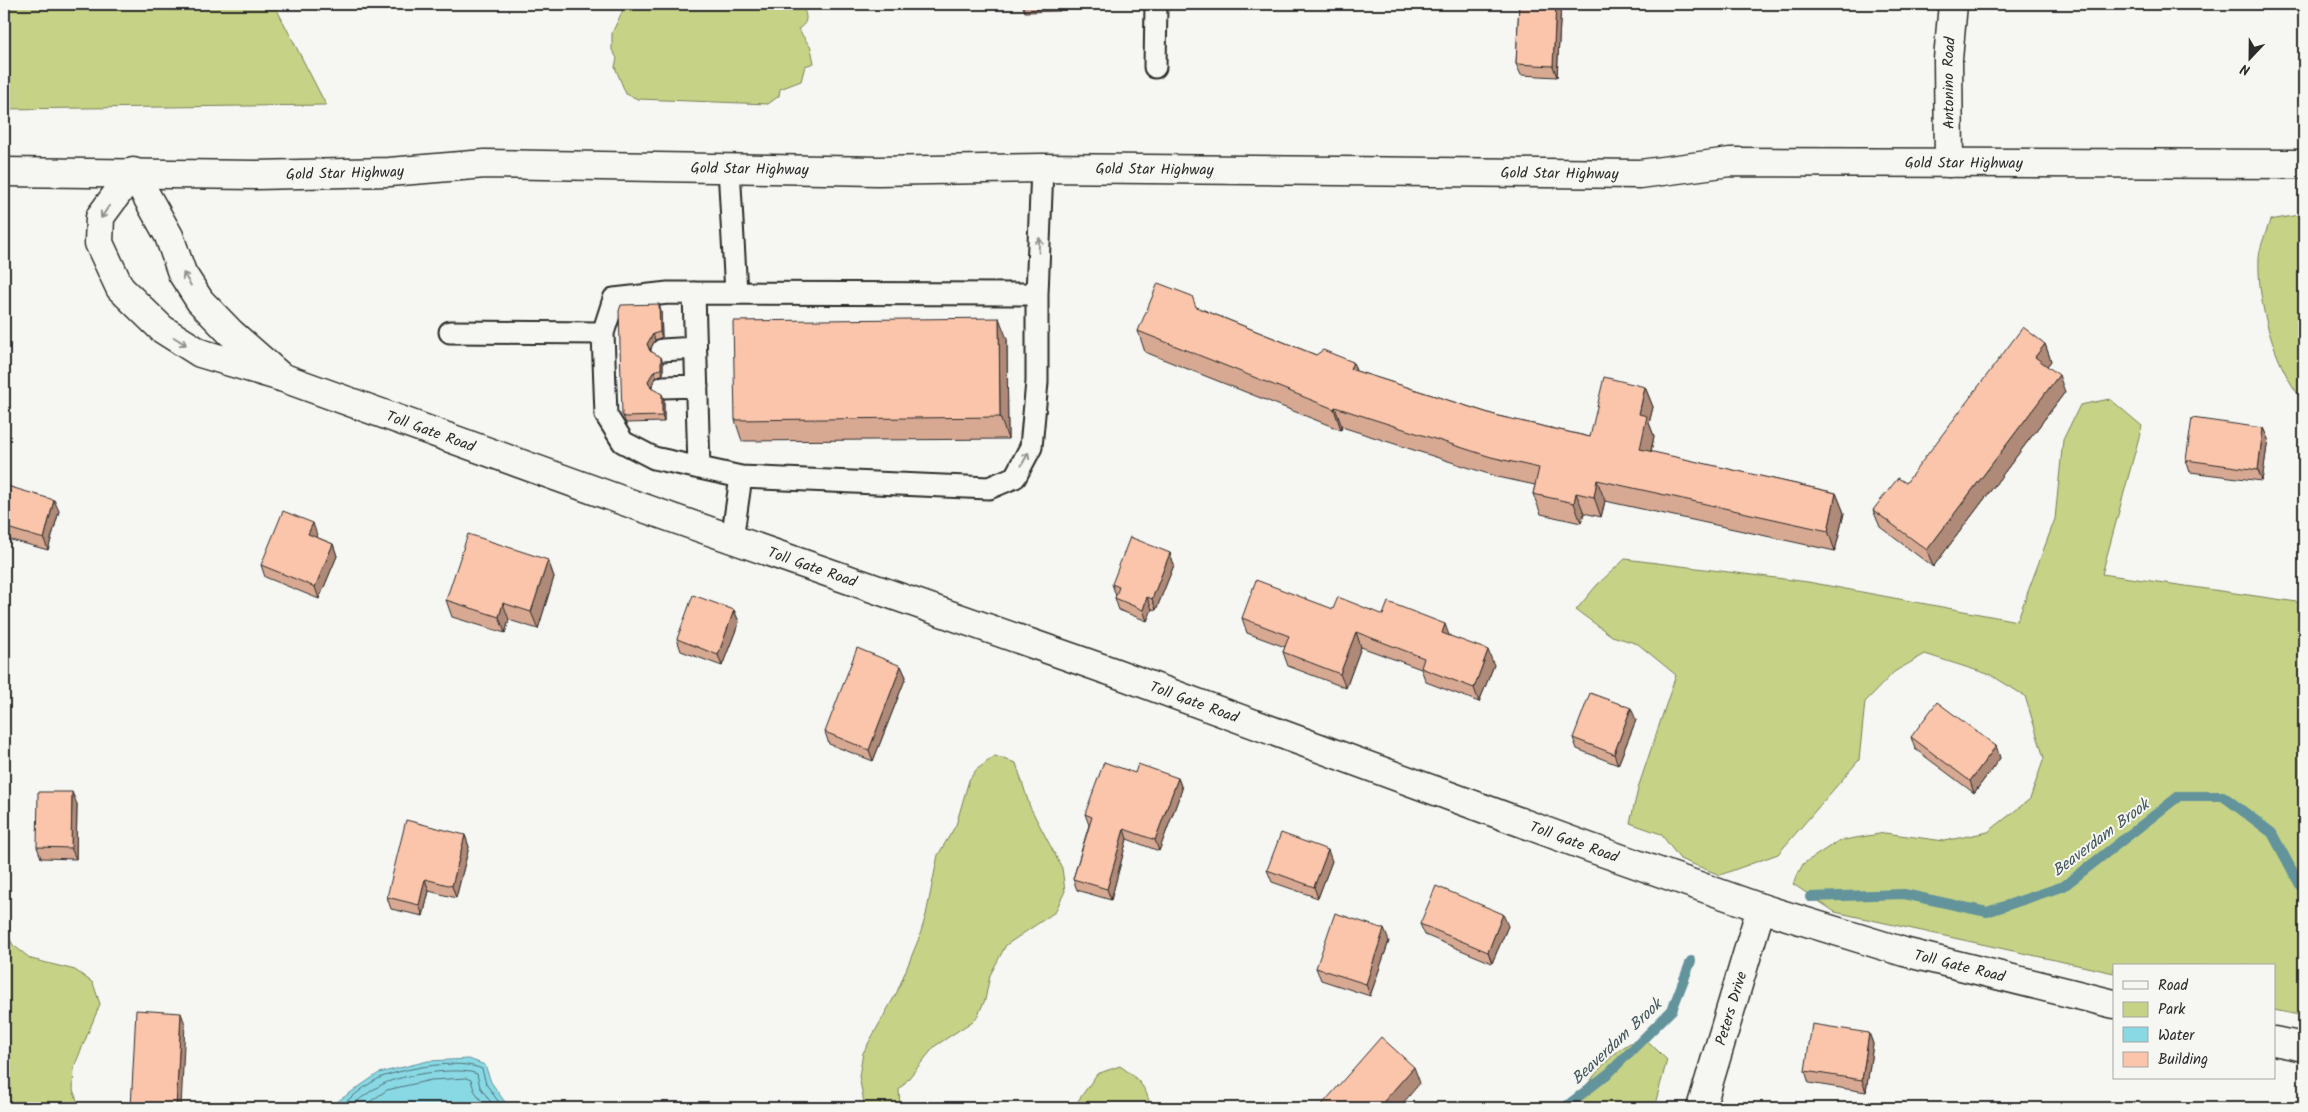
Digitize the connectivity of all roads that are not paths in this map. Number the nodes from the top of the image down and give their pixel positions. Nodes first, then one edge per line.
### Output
1 (1156, 4) edge
2 (1953, 4) edge
3 (1155, 67) dead end
4 (1949, 163) junction
5 (2304, 164) edge
6 (729, 168) junction
7 (1042, 168) junction
8 (4, 172) edge
9 (134, 172) junction
10 (694, 293) junction
11 (736, 293) junction
12 (1037, 294) junction
13 (450, 332) dead end
14 (609, 345) junction
15 (696, 348) junction
16 (662, 350) dead end
17 (281, 377) junction
18 (696, 386) junction
19 (663, 387) dead end
20 (699, 468) junction
21 (741, 477) junction
22 (732, 540) junction
23 (1761, 908) junction
24 (2113, 1004) edge
25 (2276, 1040) edge
26 (2304, 1047) edge
27 (1701, 1108) edge

1 - 3 lane
2 - 4 street, Antonino Road
4 - 5 street, Gold Star Highway
4 - 7 street, Gold Star Highway
6 - 7 street, Gold Star Highway
6 - 9 street, Gold Star Highway
6 - 11 lane
12 -> 7 lane
8 - 9 street, Gold Star Highway
17 -> 9 street, Toll Gate Road
9 -> 17 street, Toll Gate Road
10 - 11 lane
10 - 14 lane
10 - 15 lane
11 - 12 lane
21 -> 12 lane
13 - 14 lane
14 - 20 lane
15 - 16 lane
15 - 18 lane
17 - 22 street, Toll Gate Road
18 - 19 lane
18 - 20 lane
20 - 21 lane
21 - 22 lane
22 - 23 street, Toll Gate Road
23 - 24 street, Toll Gate Road
23 - 27 street, Peters Drive
25 - 26 street

